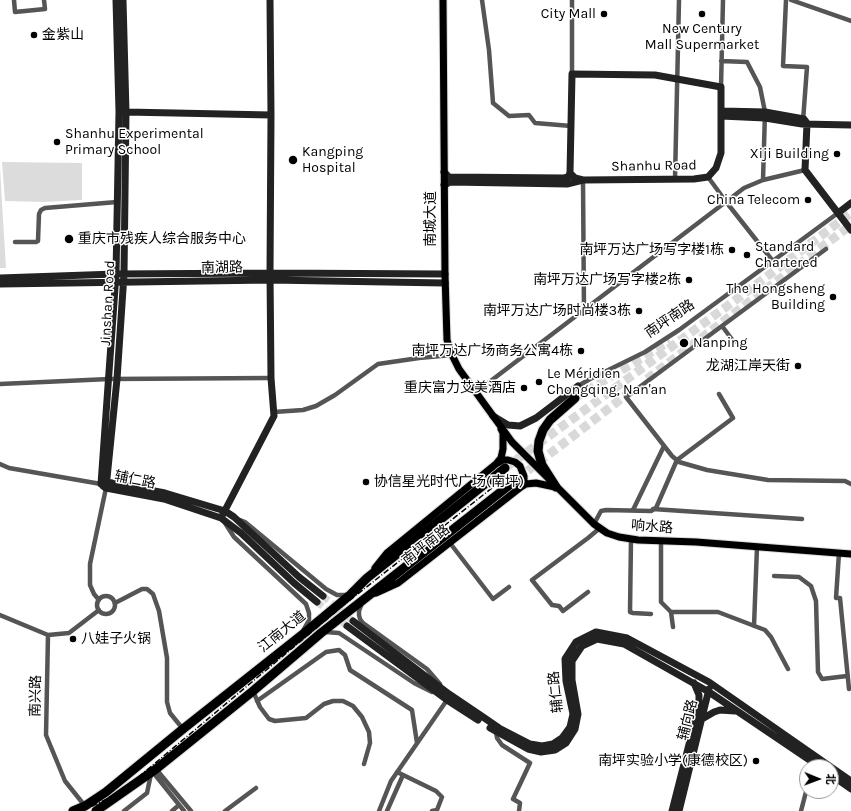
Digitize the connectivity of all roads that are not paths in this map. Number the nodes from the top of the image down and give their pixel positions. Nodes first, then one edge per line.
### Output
1 (14, 0) edge
2 (44, 0) edge
3 (116, 0) edge
4 (123, 0) edge
5 (270, 0) edge
6 (444, 0) edge
7 (482, 0) edge
8 (572, 0) edge
9 (679, 0) edge
10 (723, 0) edge
11 (786, 0) edge
12 (791, 0) edge
13 (851, 21) edge
14 (721, 61) junction
15 (572, 74) junction
16 (677, 79) junction
17 (721, 87) junction
18 (126, 112) junction
19 (721, 114) junction
20 (271, 115) junction
21 (765, 115) junction
22 (804, 122) junction
23 (851, 125) edge
24 (571, 126) junction
25 (805, 170) junction
26 (444, 172) junction
27 (570, 174) junction
28 (708, 177) junction
29 (674, 179) junction
30 (583, 180) junction
31 (763, 180) junction
32 (444, 185) junction
33 (117, 202) junction
34 (727, 203) junction
35 (851, 203) edge
36 (838, 213) junction
37 (851, 230) edge
38 (15, 242) dead end
39 (826, 249) dead end
40 (772, 260) junction
41 (120, 274) junction
42 (444, 274) junction
43 (270, 276) junction
44 (3, 281) edge
45 (119, 282) junction
46 (445, 283) junction
47 (584, 311) junction
48 (722, 326) junction
49 (734, 342) dead end
50 (452, 355) junction
51 (271, 378) junction
52 (113, 379) junction
53 (488, 383) dead end
54 (0, 384) edge
55 (578, 386) joint
56 (719, 394) dead end
57 (576, 398) tunnel mouth
58 (274, 412) junction
59 (493, 416) junction
60 (499, 423) junction
61 (664, 446) junction
62 (677, 460) junction
63 (0, 464) edge
64 (496, 464) junction
65 (505, 468) tunnel mouth
66 (518, 483) junction
67 (851, 484) edge
68 (104, 485) junction
69 (556, 488) junction
70 (653, 509) junction
71 (633, 510) junction
72 (223, 515) junction
73 (234, 517) junction
74 (802, 519) dead end
75 (597, 526) junction
76 (631, 539) junction
77 (661, 540) junction
78 (450, 543) junction
79 (757, 547) junction
80 (839, 553) junction
81 (851, 554) edge
82 (774, 576) dead end
83 (367, 578) junction
84 (509, 587) dead end
85 (588, 592) dead end
86 (350, 595) junction
87 (324, 596) tunnel mouth
88 (367, 598) junction
89 (99, 600) junction
90 (317, 602) tunnel mouth
91 (115, 603) junction
92 (99, 610) junction
93 (671, 612) junction
94 (651, 614) dead end
95 (0, 615) edge
96 (350, 623) tunnel mouth
97 (754, 626) junction
98 (673, 627) dead end
99 (321, 633) junction
100 (302, 634) junction
101 (48, 635) junction
102 (788, 669) dead end
103 (847, 676) junction
104 (709, 682) junction
105 (694, 683) junction
106 (849, 689) dead end
107 (253, 691) junction
108 (709, 692) junction
109 (448, 697) junction
110 (257, 701) junction
111 (738, 712) junction
112 (702, 720) junction
113 (183, 729) junction
114 (498, 730) junction
115 (417, 743) junction
116 (805, 759) edge
117 (364, 764) dead end
118 (153, 771) junction
119 (397, 772) junction
120 (404, 775) junction
121 (839, 781) edge
122 (851, 781) edge
123 (256, 788) dead end
124 (851, 789) edge
125 (804, 799) edge
126 (179, 805) junction
127 (85, 806) junction
128 (73, 811) edge
129 (96, 811) edge
130 (124, 811) edge
131 (172, 811) edge
132 (184, 811) edge
133 (192, 811) edge
134 (225, 811) edge
135 (379, 811) edge
136 (387, 811) edge
137 (432, 811) edge
138 (519, 811) edge
139 (672, 811) edge
140 (679, 811) edge
141 (801, 811) edge

1 - 2 street
3 - 33 main road, Jinshan Road
4 - 18 main road, Jinshan Road
5 - 20 main road
6 - 26 main road, 南城大道
7 - 24 street
8 - 15 street
9 - 16 street
10 - 14 street, Shanhu Road
11 - 22 street
12 - 13 street
14 - 17 street, Shanhu Road
14 - 21 street
15 - 16 main road
15 - 24 main road
16 - 17 main road
16 - 29 street
17 - 19 main road, Shanhu Road
18 - 20 main road
18 - 41 main road, Jinshan Road
19 - 21 main road
19 - 28 main road, Shanhu Road
20 - 43 main road
21 - 22 main road
21 - 31 street
22 - 23 main road
22 - 25 main road
24 - 27 main road
25 - 31 street
25 - 36 main road
26 - 27 main road
26 - 32 main road, 南城大道
27 - 30 main road
28 - 29 main road, Shanhu Road
28 - 34 street
29 - 30 main road, Shanhu Road
30 - 32 main road, Shanhu Road
30 - 47 street
31 - 34 street
32 - 42 main road, 南城大道
33 - 38 street
33 - 41 main road, Jinshan Road
34 - 40 street
34 - 47 street
35 - 36 main road, 南坪南路
36 - 37 main road
36 - 40 street, 南坪南路
39 - 48 street
40 - 55 street, 南坪南路
41 - 43 main road
41 - 44 main road
41 - 45 main road, Jinshan Road
42 - 43 main road
42 - 46 main road, 南城大道
43 - 45 main road, 南湖路
43 - 46 main road, 南湖路
43 - 51 main road
44 - 45 main road, 南湖路
45 - 52 main road, Jinshan Road
46 - 50 main road, 南城大道
47 - 53 street
48 - 49 street
48 - 61 street
50 - 58 street
50 - 59 main road, 南城大道
51 - 52 street
51 - 58 main road
52 - 54 street
52 - 68 main road, Jinshan Road
55 - 59 main road, 南坪南路
56 - 62 street
57 - 69 highway
58 - 72 main road
59 - 60 main road, 南城大道
60 - 64 main road, 南坪南路
60 - 69 main road, 响水路
61 - 62 street
61 - 71 street
62 - 67 street
62 - 70 street
63 - 68 street
64 - 66 main road
64 - 83 main road, 南坪南路
65 - 83 highway, 江南大道
66 - 69 main road
66 - 78 main road, 南坪南路
66 - 88 highway, 江南大道
68 - 72 main road, 辅仁路
68 - 89 street
69 - 75 main road, 响水路
70 - 71 street
70 - 74 street
71 - 75 street
72 - 73 main road, 辅仁路
72 - 90 main road, 辅仁路
72 - 100 street
73 - 86 street
73 - 87 main road, 辅仁路
75 - 76 main road, 响水路
75 - 85 street
76 - 77 main road, 响水路
76 - 94 street
77 - 79 main road, 响水路
77 - 93 street
78 - 84 street
78 - 88 main road, 南坪南路
79 - 80 main road, 响水路
79 - 97 street
80 - 81 main road, 响水路
80 - 103 street
82 - 103 street
83 - 86 highway, 江南大道
86 - 100 highway, 江南大道
88 - 99 highway, 江南大道
88 - 109 street
89 - 91 street
89 - 92 street
91 - 92 street
91 - 113 street
92 - 101 street
93 - 97 street
93 - 98 street
95 - 101 street
96 - 109 main road, 辅仁路
97 - 102 street
99 - 107 highway, 江南大道
99 - 109 street
100 - 113 highway, 江南大道
101 - 127 street, 南兴路
103 - 106 street
104 - 108 main road, 辅向路
104 - 114 main road, 辅仁路
104 - 122 main road, 辅仁路
105 - 108 main road, 辅仁路
105 - 114 main road, 辅仁路
105 - 139 main road, 辅向路
107 - 110 street
107 - 118 highway, 江南大道
108 - 111 main road, 辅仁路
108 - 112 main road, 辅向路
109 - 114 main road, 辅仁路
109 - 115 street
110 - 115 street
110 - 117 street
111 - 112 main road
111 - 116 main road, 辅仁路
112 - 140 main road, 辅向路
113 - 127 highway, 江南大道
114 - 138 street
115 - 119 street
118 - 126 street
118 - 129 highway, 江南大道
118 - 130 street
118 - 133 street
119 - 120 street
119 - 135 street
120 - 136 street
120 - 137 street
121 - 124 main road
123 - 134 street
125 - 141 street
126 - 131 street
126 - 132 street
127 - 128 highway, 江南大道

